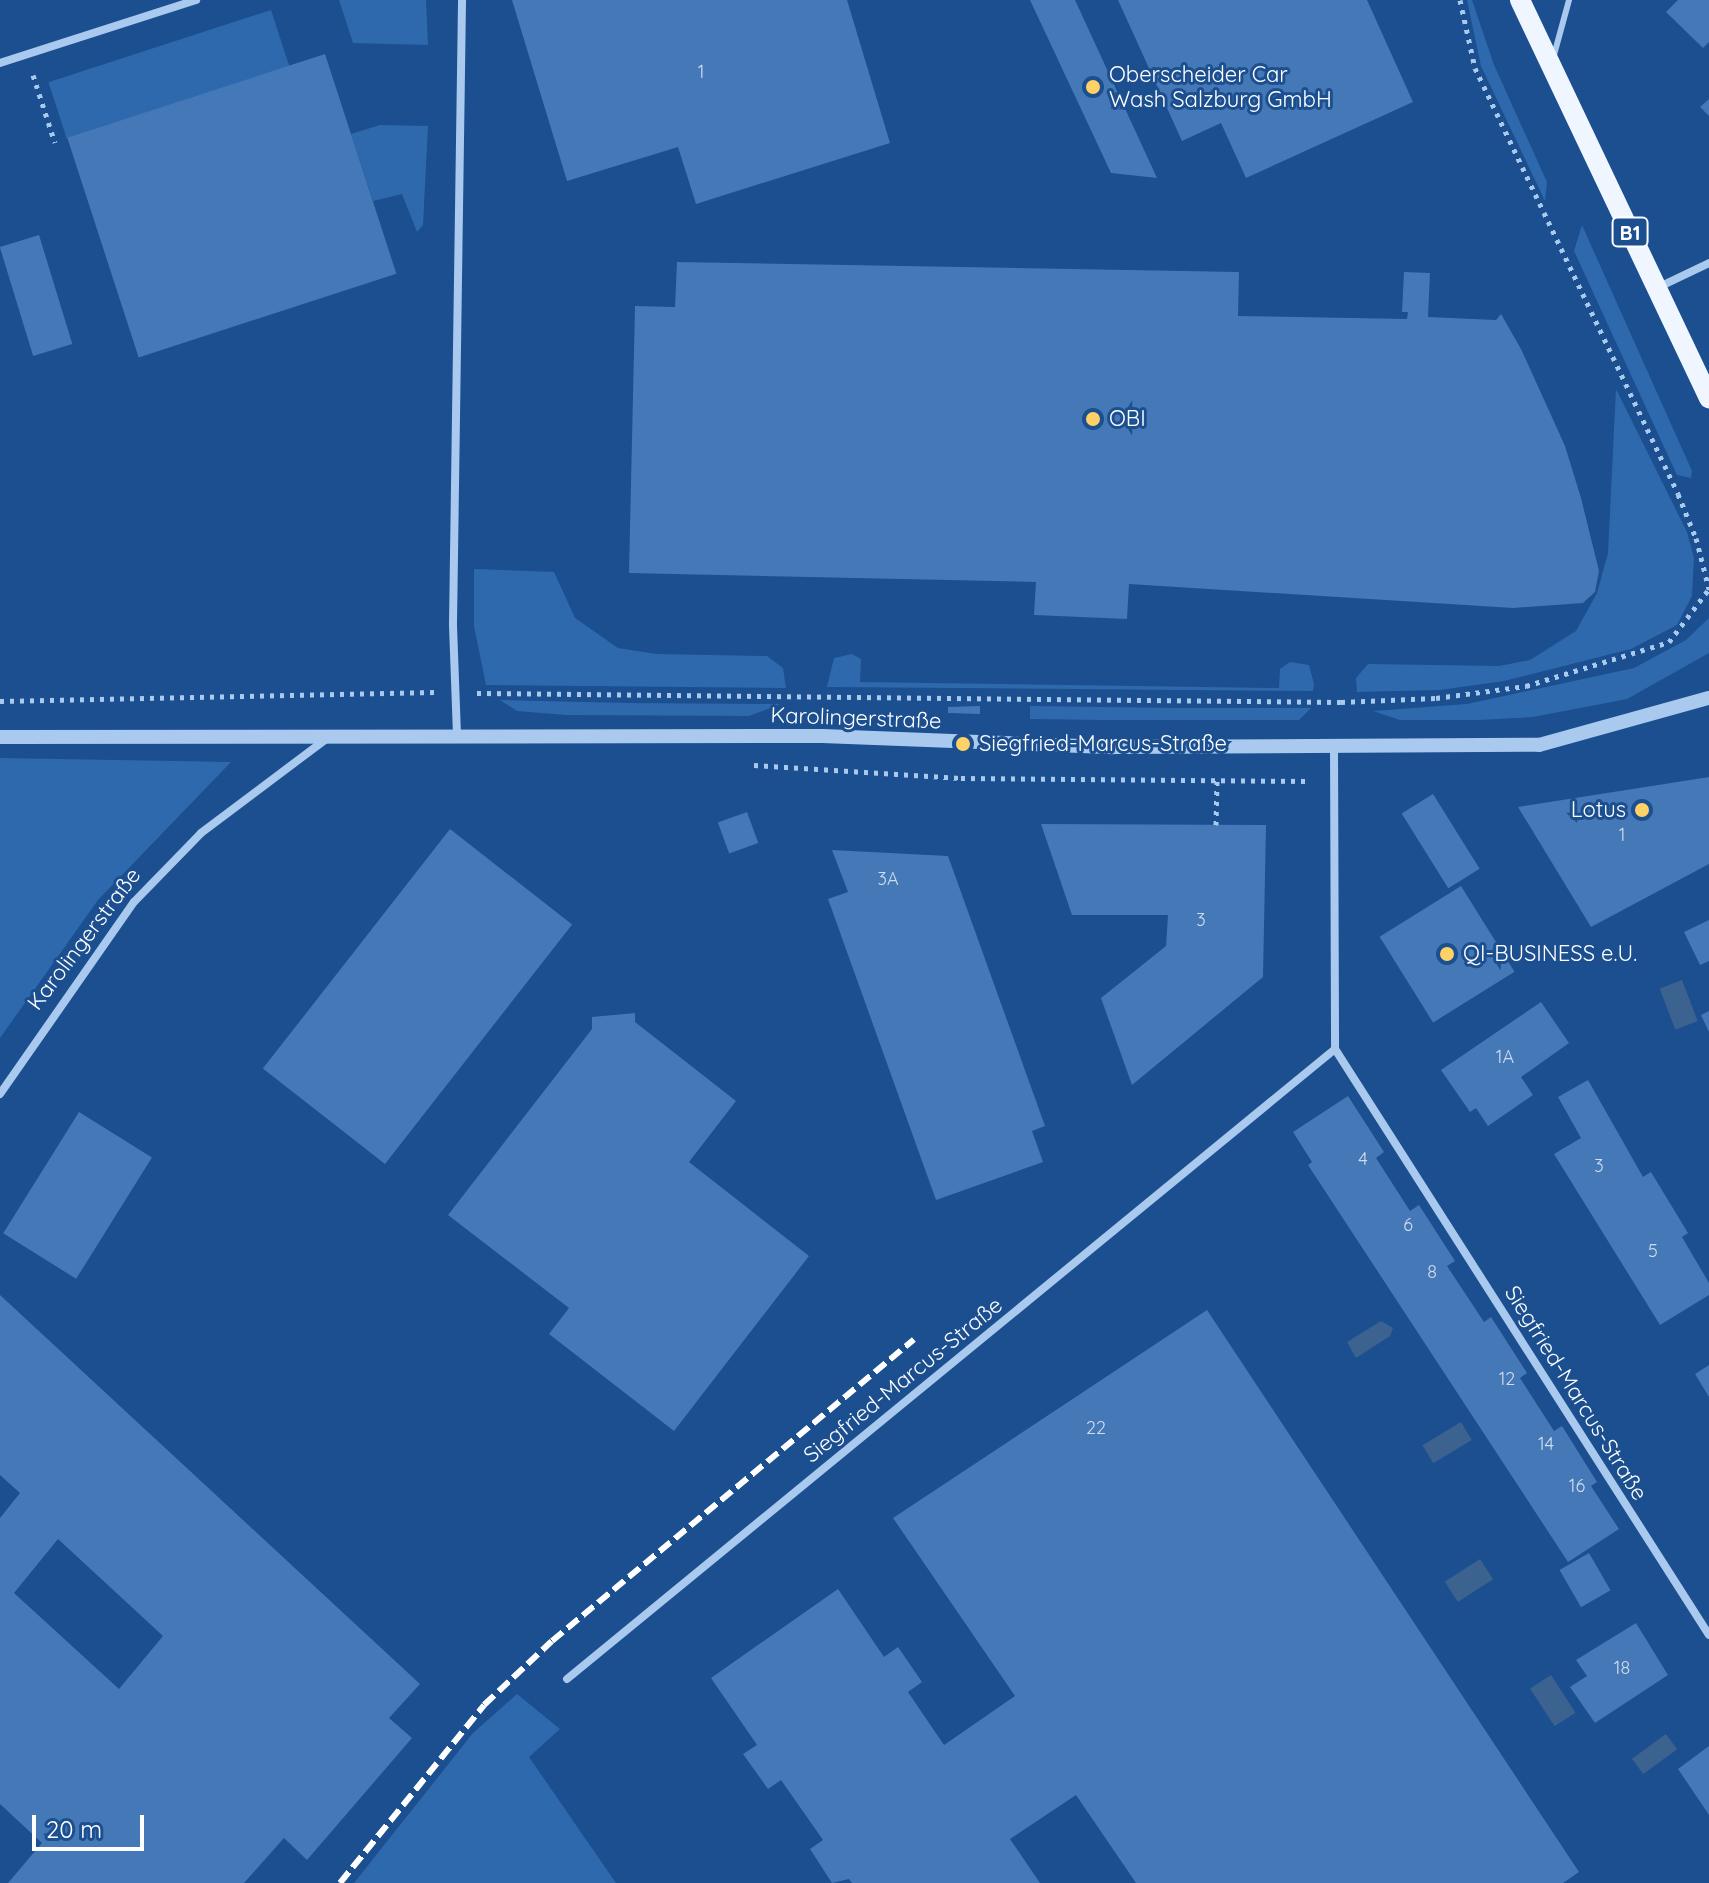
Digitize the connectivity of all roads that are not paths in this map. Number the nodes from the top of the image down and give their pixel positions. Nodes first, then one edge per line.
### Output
1 (196, 0) edge
2 (462, 0) edge
3 (1520, 0) edge
4 (1569, 0) edge
5 (0, 63) edge
6 (1551, 67) junction
7 (1709, 263) edge
8 (1657, 288) junction
9 (1709, 398) edge
10 (1709, 698) edge
11 (331, 735) junction
12 (457, 735) junction
13 (0, 737) edge
14 (1334, 745) junction
15 (1335, 1049) junction
16 (0, 1094) edge
17 (1709, 1635) edge
18 (567, 1679) dead end

1 - 5 street
2 - 12 street
3 - 6 main road, B1
4 - 6 lane
6 - 8 main road, B1
7 - 8 street
8 - 9 main road, B1
10 - 14 street, Karolingerstraße
11 - 12 street, Karolingerstraße
11 - 13 street, Karolingerstraße
11 - 16 street, Karolingerstraße
12 - 14 street, Karolingerstraße
14 - 15 street
15 - 17 street, Siegfried-Marcus-Straße
15 - 18 street, Siegfried-Marcus-Straße

